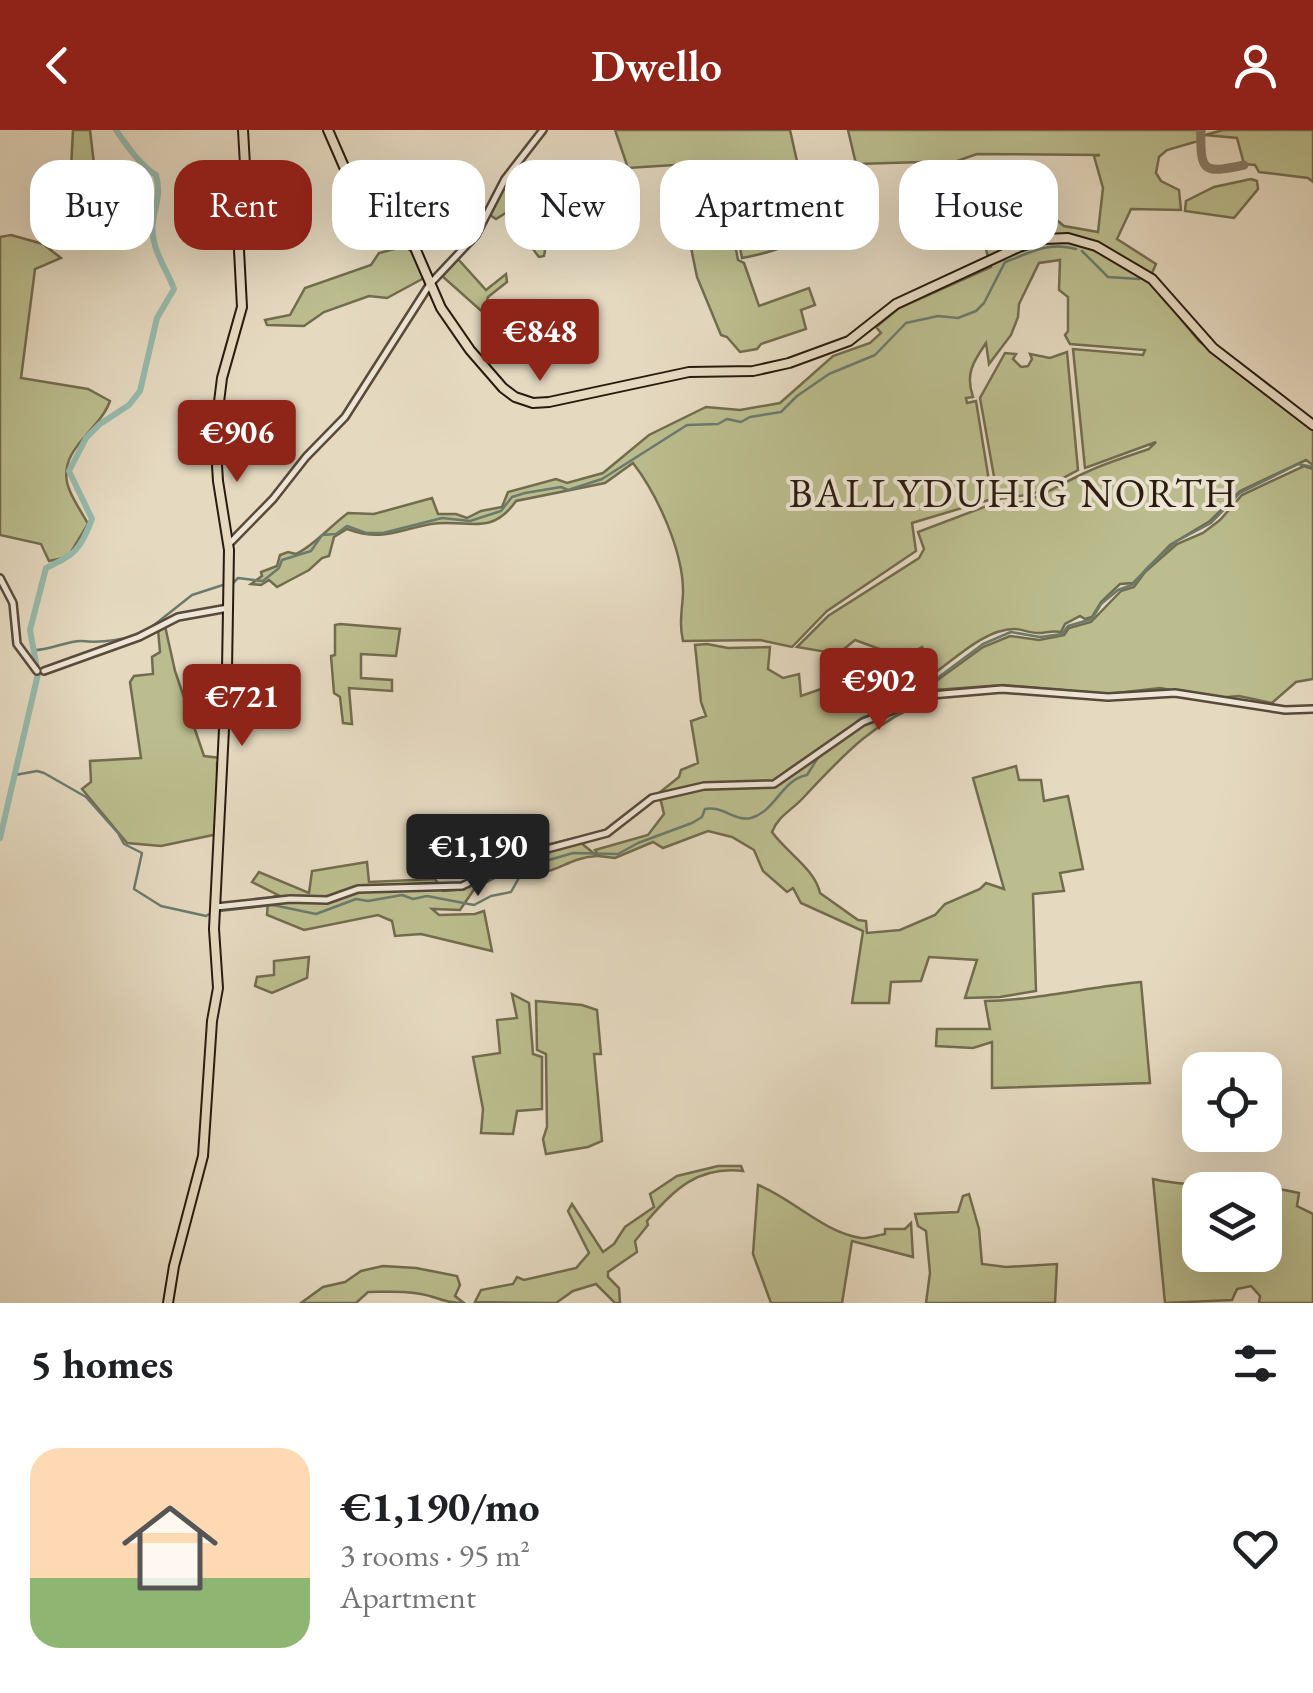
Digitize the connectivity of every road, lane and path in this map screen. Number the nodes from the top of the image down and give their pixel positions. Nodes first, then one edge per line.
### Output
1 (243, 130) edge
2 (328, 130) edge
3 (543, 130) edge
4 (430, 284) junction
5 (1313, 426) edge
6 (229, 544) junction
7 (0, 578) edge
8 (228, 608) junction
9 (1313, 709) edge
10 (216, 910) junction
11 (168, 1303) edge

1 - 6 main road
2 - 4 main road
3 - 4 street
4 - 5 main road
4 - 6 street
6 - 8 main road
7 - 8 street
8 - 10 main road
9 - 10 street
10 - 11 main road

